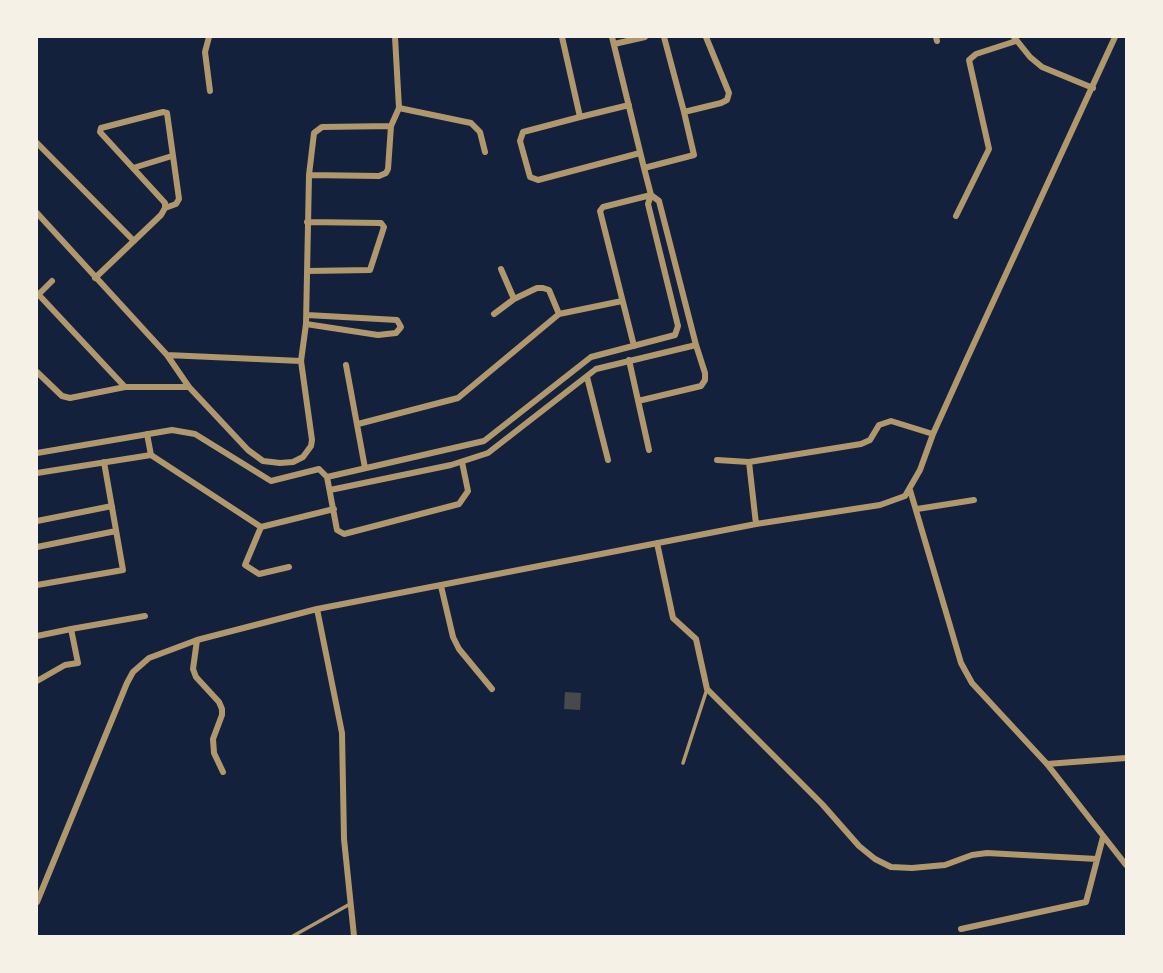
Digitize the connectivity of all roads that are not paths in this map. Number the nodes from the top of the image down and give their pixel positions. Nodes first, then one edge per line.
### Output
1 (209, 37) edge
2 (395, 37) edge
3 (562, 37) edge
4 (645, 37) edge
5 (664, 37) edge
6 (706, 37) edge
7 (1115, 37) edge
8 (1015, 39) edge
9 (613, 41) edge
10 (1093, 88) junction
11 (210, 91) dead end
12 (629, 105) junction
13 (399, 108) junction
14 (684, 113) junction
15 (580, 117) junction
16 (391, 126) junction
17 (37, 143) edge
18 (485, 152) dead end
19 (640, 153) junction
20 (172, 156) junction
21 (133, 168) junction
22 (644, 169) junction
23 (309, 175) junction
24 (652, 195) junction
25 (166, 208) junction
26 (37, 213) edge
27 (956, 216) dead end
28 (307, 222) junction
29 (134, 241) junction
30 (501, 269) dead end
31 (307, 271) junction
32 (94, 278) junction
33 (52, 281) dead end
34 (37, 295) edge
35 (514, 299) junction
36 (622, 301) junction
37 (494, 314) dead end
38 (559, 314) junction
39 (307, 315) junction
40 (359, 318) junction
41 (306, 324) junction
42 (358, 332) junction
43 (696, 345) junction
44 (634, 346) junction
45 (605, 353) junction
46 (167, 355) junction
47 (629, 360) junction
48 (301, 361) junction
49 (346, 365) dead end
50 (607, 365) junction
51 (37, 372) edge
52 (587, 377) junction
53 (40, 382) edge
54 (125, 387) junction
55 (189, 387) junction
56 (638, 401) junction
57 (358, 424) junction
58 (148, 434) junction
59 (933, 434) junction
60 (448, 450) junction
61 (649, 450) dead end
62 (37, 453) edge
63 (151, 454) junction
64 (608, 460) dead end
65 (717, 460) dead end
66 (104, 462) junction
67 (462, 462) junction
68 (749, 462) junction
69 (451, 465) junction
70 (365, 468) junction
71 (37, 473) edge
72 (327, 477) junction
73 (910, 490) junction
74 (330, 491) junction
75 (974, 500) dead end
76 (113, 506) junction
77 (334, 509) junction
78 (917, 509) junction
79 (37, 521) edge
80 (756, 524) junction
81 (261, 527) junction
82 (117, 531) junction
83 (657, 543) junction
84 (37, 547) edge
85 (289, 567) dead end
86 (37, 585) edge
87 (442, 586) junction
88 (317, 609) junction
89 (145, 616) dead end
90 (71, 629) junction
91 (37, 636) edge
92 (197, 640) junction
93 (37, 681) edge
94 (492, 689) dead end
95 (706, 689) junction
96 (1126, 758) edge
97 (683, 763) dead end
98 (1047, 764) junction
99 (223, 772) dead end
100 (1103, 837) junction
101 (1097, 859) junction
102 (1126, 865) edge
103 (37, 902) edge
104 (350, 904) junction
105 (961, 929) dead end
106 (293, 936) edge
107 (354, 936) edge

1 - 11 street
2 - 13 street
3 - 15 street
4 - 9 street
5 - 14 street
6 - 14 street
7 - 10 street
8 - 10 street
8 - 27 street
9 - 12 street
10 - 59 street
12 - 15 street
12 - 19 street
13 - 16 street
13 - 18 street
14 - 22 street
15 - 19 street
16 - 23 street
16 - 23 street
17 - 29 street
19 - 22 street
20 - 21 street
20 - 21 street
20 - 25 street
21 - 25 street
22 - 24 street
23 - 28 street
24 - 36 street
24 - 43 street
24 - 44 street
25 - 29 street
26 - 32 street
28 - 31 street
28 - 31 street
29 - 32 street
30 - 35 street
31 - 39 street
32 - 46 street
33 - 34 street
34 - 54 street
35 - 37 street
35 - 38 street
36 - 38 street
36 - 44 street
38 - 57 street
39 - 40 street
39 - 41 street
40 - 42 street
40 - 42 street
41 - 42 street
41 - 48 street
43 - 47 street
43 - 56 street
44 - 45 street
45 - 50 street
45 - 60 street
46 - 48 street
46 - 55 street
47 - 50 street
47 - 56 street
48 - 55 street
49 - 57 street
50 - 52 street
51 - 53 street
52 - 64 street
52 - 67 street
53 - 54 street
54 - 55 street
56 - 61 street
57 - 70 street
58 - 62 street
58 - 63 street
58 - 72 street
59 - 68 street
59 - 73 street
60 - 69 street
60 - 70 street
63 - 66 street
63 - 81 street
65 - 68 street
66 - 71 street
66 - 76 street
67 - 69 street
67 - 77 street
68 - 80 street
69 - 74 street
70 - 72 street
72 - 74 street
73 - 78 street
73 - 80 street
74 - 77 street
75 - 78 street
76 - 79 street
76 - 82 street
77 - 81 street
78 - 98 street
80 - 83 street
81 - 85 street
82 - 84 street
82 - 86 street
83 - 87 street
83 - 95 street
87 - 88 street
87 - 94 street
88 - 92 street
88 - 104 street
89 - 90 street
90 - 91 street
90 - 93 street
92 - 99 street
92 - 103 street
95 - 97 lane
95 - 101 street
96 - 98 street
98 - 100 street
100 - 101 street
100 - 102 street
101 - 105 street
104 - 106 lane
104 - 107 street

